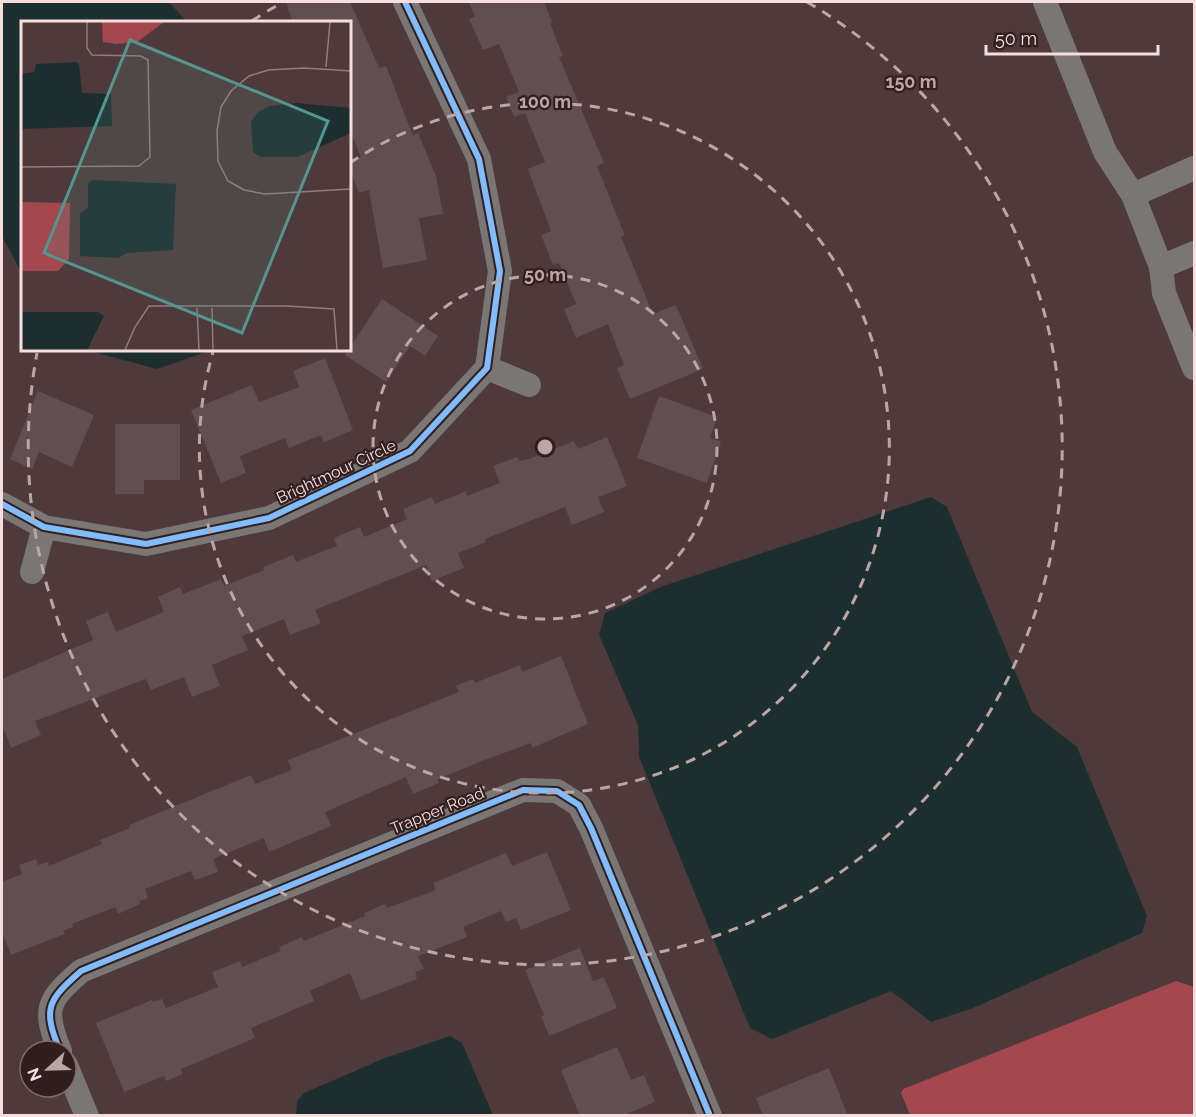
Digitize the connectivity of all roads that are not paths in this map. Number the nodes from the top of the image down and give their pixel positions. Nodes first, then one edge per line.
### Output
1 (405, 2) edge
2 (1045, 2) edge
3 (1194, 168) edge
4 (1133, 195) junction
5 (1194, 253) edge
6 (1161, 267) junction
7 (487, 368) junction
8 (1194, 368) edge
9 (529, 385) dead end
10 (2, 504) edge
11 (44, 527) junction
12 (32, 572) dead end
13 (55, 1039) edge
14 (78, 1094) edge
15 (87, 1116) edge
16 (710, 1116) edge

1 - 7 street
2 - 4 street
3 - 4 street
4 - 6 street
5 - 6 street
6 - 8 street
7 - 9 street
7 - 11 street, Brightmour Circle
10 - 11 street, Brightmour Circle
11 - 12 street
13 - 16 street, Trapper Road
14 - 15 street

